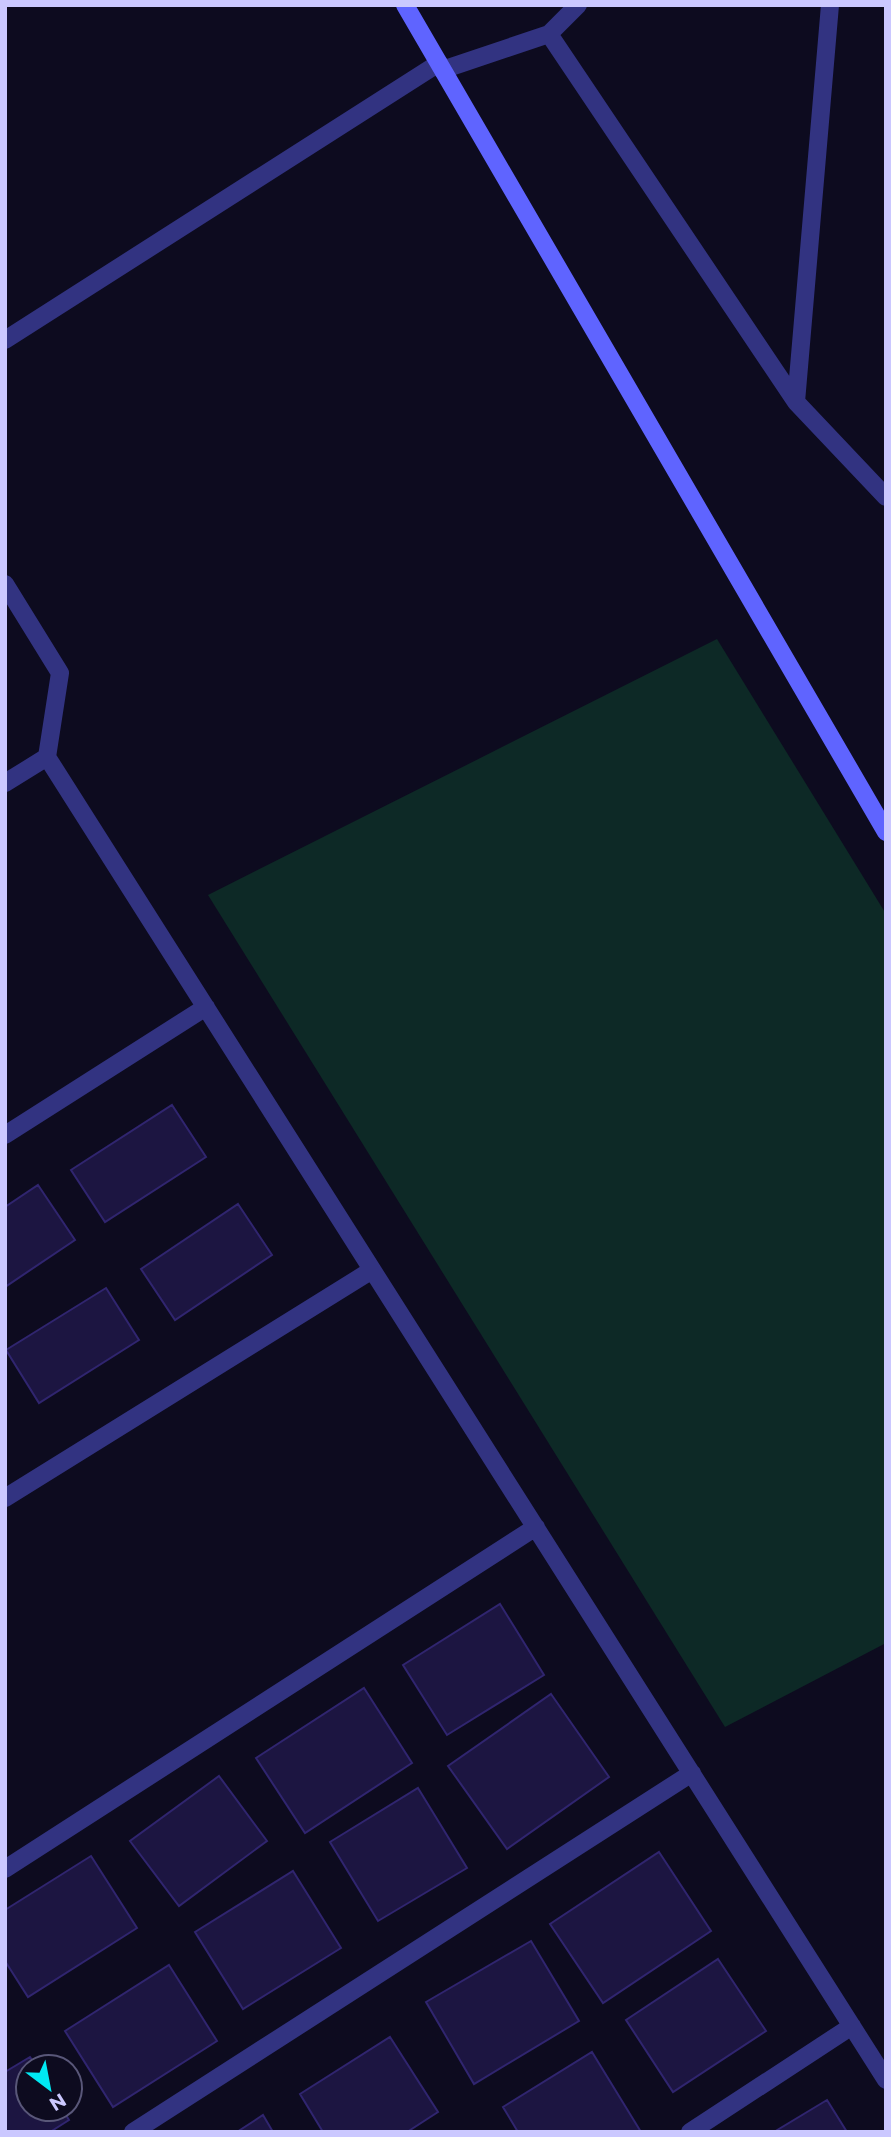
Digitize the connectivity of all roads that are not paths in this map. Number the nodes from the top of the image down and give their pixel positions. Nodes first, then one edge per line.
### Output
1 (405, 5) edge
2 (578, 5) edge
3 (830, 5) edge
4 (549, 34) junction
5 (441, 66) junction
6 (5, 340) edge
7 (796, 402) junction
8 (886, 497) edge
9 (5, 584) edge
10 (47, 757) junction
11 (5, 783) edge
12 (886, 832) edge
13 (206, 1007) junction
14 (5, 1135) edge
15 (372, 1270) junction
16 (5, 1498) edge
17 (536, 1527) junction
18 (692, 1773) junction
19 (5, 1869) edge
20 (852, 2026) junction
21 (886, 2080) edge
22 (133, 2132) edge
23 (690, 2132) edge

1 - 5 street
2 - 4 street
3 - 7 street
4 - 5 street
4 - 7 street
5 - 6 street
5 - 12 street
7 - 8 street
9 - 10 street
10 - 11 street
10 - 13 street
13 - 14 street
13 - 15 street
15 - 16 street
15 - 17 street
17 - 18 street
17 - 19 street
18 - 20 street
18 - 22 street
20 - 21 street
20 - 23 street

